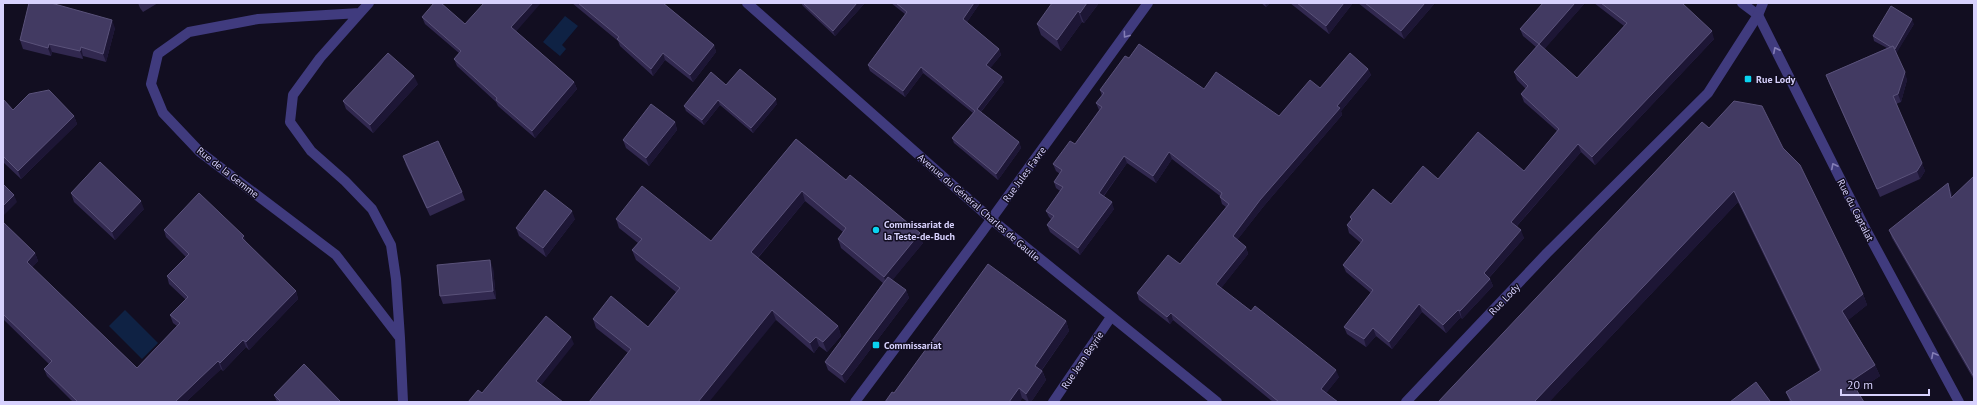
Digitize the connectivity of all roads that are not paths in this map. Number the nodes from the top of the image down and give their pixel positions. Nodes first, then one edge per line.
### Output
1 (369, 3) edge
2 (747, 3) edge
3 (1148, 3) edge
4 (1742, 3) edge
5 (1763, 3) edge
6 (360, 13) junction
7 (1758, 15) junction
8 (991, 219) junction
9 (1111, 317) junction
10 (400, 338) junction
11 (403, 402) edge
12 (855, 402) edge
13 (1054, 402) edge
14 (1217, 402) edge
15 (1406, 402) edge
16 (1959, 402) edge

1 - 6 street
2 - 8 street, Avenue du Général Charles de Gaulle
3 -> 8 street, Rue Jules Favre
4 - 7 street
5 - 7 street, Rue Lody
6 - 10 street
6 - 10 street, Rue de la Gemme
7 - 15 street, Rue Lody
16 -> 7 street, Rue du Captalat
8 - 9 street, Avenue du Général Charles de Gaulle
8 - 12 street, Rue Jules Favre
9 - 13 street, Rue Jean Beyrie
9 - 14 street, Avenue du Général Charles de Gaulle
10 - 11 street

